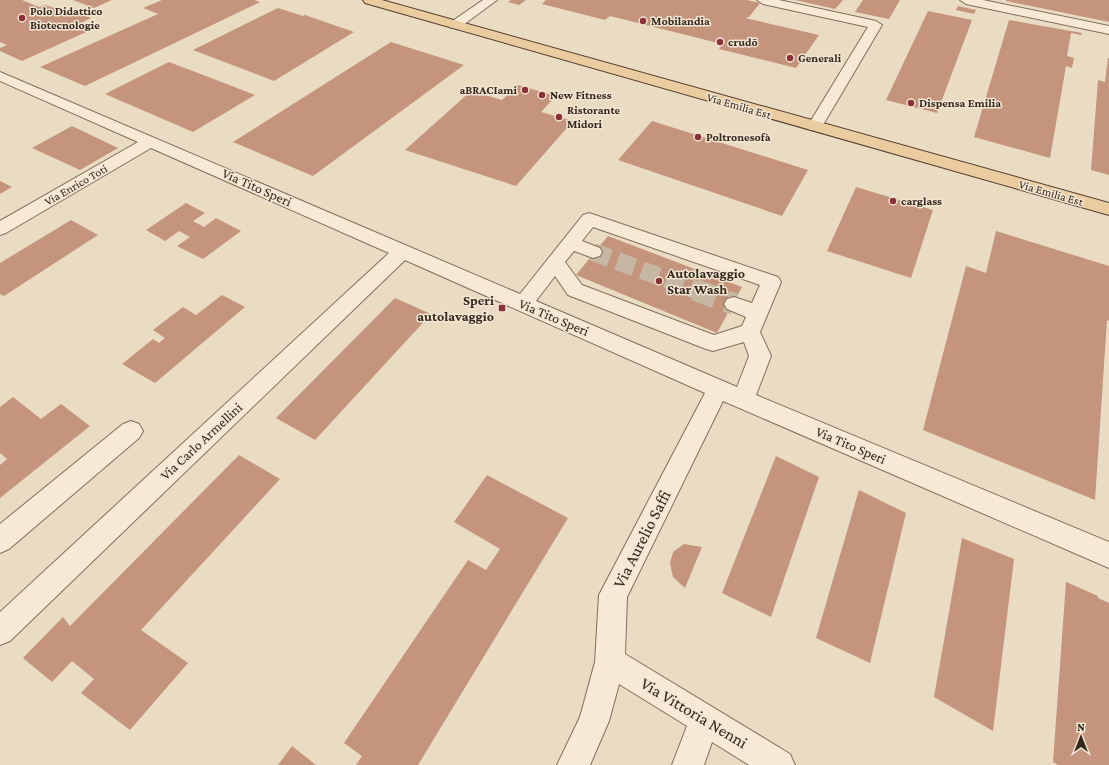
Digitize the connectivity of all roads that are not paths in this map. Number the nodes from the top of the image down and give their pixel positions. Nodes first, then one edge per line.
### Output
1 (369, 0) edge
2 (491, 0) edge
3 (763, 0) edge
4 (966, 0) edge
5 (456, 25) junction
6 (1109, 30) edge
7 (0, 76) edge
8 (815, 127) junction
9 (151, 141) junction
10 (1109, 209) edge
11 (0, 229) edge
12 (570, 243) junction
13 (402, 251) junction
14 (593, 252) tunnel mouth
15 (555, 262) junction
16 (523, 304) junction
17 (734, 304) tunnel mouth
18 (758, 313) junction
19 (750, 332) junction
20 (718, 389) junction
21 (743, 399) junction
22 (131, 431) dead end
23 (0, 540) edge
24 (1109, 555) edge
25 (0, 631) edge
26 (610, 662) junction
27 (705, 720) junction
28 (573, 765) edge
29 (688, 765) edge
30 (779, 765) edge

1 - 5 main road, Via Emilia Est
2 - 5 street
3 - 8 street
4 - 6 street
5 - 8 main road, Via Emilia Est
7 - 9 street, Via Tito Speri
8 - 10 main road, Via Emilia Est
9 - 11 street, Via Enrico Toti
9 - 13 street, Via Tito Speri
12 - 14 street
12 - 15 street
12 - 18 street
13 - 16 street, Via Tito Speri
13 - 25 street, Via Carlo Armellini
15 - 16 street
15 - 19 street
16 - 20 street, Via Tito Speri
17 - 18 street
18 - 19 street
19 - 21 street
20 - 21 street, Via Tito Speri
20 - 26 street, Via Aurelio Saffi
21 - 24 street, Via Tito Speri
22 - 23 street
26 - 27 street, Via Vittoria Nenni
26 - 28 street, Via Aurelio Saffi
27 - 29 street
27 - 30 street, Via Vittoria Nenni

